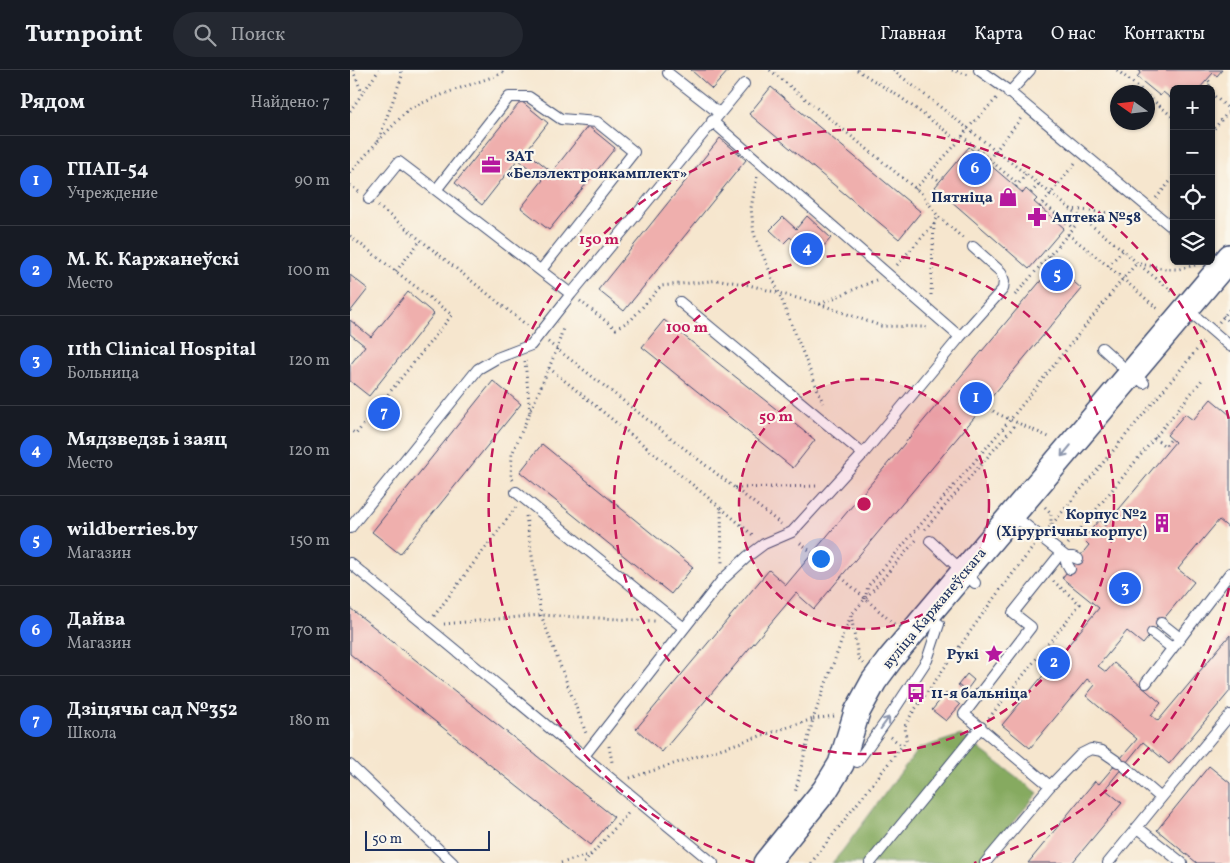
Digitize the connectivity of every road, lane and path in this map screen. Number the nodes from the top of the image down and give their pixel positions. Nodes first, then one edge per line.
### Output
1 (352, 70) edge
2 (379, 70) edge
3 (401, 70) edge
4 (506, 70) edge
5 (770, 70) edge
6 (857, 70) edge
7 (893, 70) edge
8 (979, 70) edge
9 (1030, 70) edge
10 (1117, 70) edge
11 (668, 73) dead end
12 (1208, 80) dead end
13 (744, 84) dead end
14 (1135, 85) edge
15 (1209, 85) edge
16 (1008, 91) junction
17 (362, 94) junction
18 (1215, 97) edge
19 (1155, 102) edge
20 (1029, 108) junction
21 (1230, 110) edge
22 (350, 111) edge
23 (1170, 115) edge
24 (716, 117) junction
25 (968, 128) junction
26 (1213, 130) edge
27 (962, 136) junction
28 (378, 141) junction
29 (959, 141) junction
30 (996, 150) junction
31 (1082, 153) junction
32 (989, 159) junction
33 (758, 161) junction
34 (350, 173) edge
35 (929, 173) junction
36 (1026, 174) junction
37 (940, 181) dead end
38 (1170, 182) edge
39 (350, 184) edge
40 (1039, 184) junction
41 (915, 189) junction
42 (436, 190) junction
43 (1031, 193) dead end
44 (1050, 193) junction
45 (369, 199) junction
46 (1043, 203) junction
47 (1040, 207) dead end
48 (1148, 208) junction
49 (1070, 209) junction
50 (938, 216) junction
51 (1082, 218) junction
52 (934, 224) junction
53 (1170, 226) edge
54 (1073, 228) junction
55 (1068, 234) junction
56 (350, 236) edge
57 (421, 240) junction
58 (973, 247) joint
59 (1123, 250) junction
60 (1050, 256) junction
61 (1137, 264) junction
62 (1108, 266) junction
63 (1225, 268) edge
64 (540, 270) junction
65 (1061, 270) dead end
66 (396, 271) junction
67 (889, 275) junction
68 (1122, 280) junction
69 (779, 293) junction
70 (571, 294) junction
71 (1010, 301) dead end
72 (680, 302) dead end
73 (819, 304) junction
74 (930, 311) junction
75 (1160, 311) dead end
76 (1193, 313) junction
77 (1223, 316) dead end
78 (1230, 322) edge
79 (539, 335) junction
80 (960, 337) junction
81 (1230, 346) edge
82 (523, 348) junction
83 (1102, 348) dead end
84 (557, 349) dead end
85 (549, 368) dead end
86 (1137, 379) junction
87 (1202, 380) dead end
88 (985, 405) dead end
89 (530, 413) dead end
90 (1010, 420) junction
91 (1017, 422) junction
92 (350, 430) edge
93 (834, 430) junction
94 (1052, 438) dead end
95 (1154, 438) junction
96 (1171, 439) dead end
97 (863, 454) junction
98 (834, 486) junction
99 (735, 488) junction
100 (520, 495) joint
101 (721, 508) junction
102 (1026, 526) junction
103 (350, 528) edge
104 (792, 532) junction
105 (930, 542) dead end
106 (764, 544) junction
107 (813, 553) dead end
108 (1064, 553) junction
109 (1078, 559) dead end
110 (350, 563) edge
111 (1070, 569) dead end
112 (1230, 573) edge
113 (841, 576) dead end
114 (969, 578) junction
115 (722, 580) junction
116 (865, 599) junction
117 (851, 615) junction
118 (1160, 623) dead end
119 (681, 625) junction
120 (426, 626) junction
121 (901, 630) dead end
122 (1152, 633) dead end
123 (1180, 638) junction
124 (1172, 648) junction
125 (1042, 651) dead end
126 (1054, 661) dead end
127 (869, 673) junction
128 (1146, 683) dead end
129 (837, 716) dead end
130 (1230, 716) edge
131 (813, 719) junction
132 (981, 727) junction
133 (839, 735) dead end
134 (608, 745) dead end
135 (584, 756) junction
136 (828, 764) dead end
137 (350, 765) edge
138 (612, 766) dead end
139 (1050, 786) junction
140 (1160, 798) junction
141 (804, 799) junction
142 (638, 802) junction
143 (1136, 827) junction
144 (592, 854) junction
145 (453, 863) edge
146 (561, 863) edge
147 (584, 863) edge
148 (713, 863) edge
149 (766, 863) edge
150 (787, 863) edge
151 (811, 863) edge
152 (870, 863) edge
153 (985, 863) edge
154 (1108, 863) edge
155 (1182, 863) edge

1 - 17 path
2 - 17 path
3 - 28 path
4 - 28 path
5 - 41 path
6 - 29 path
7 - 25 path
8 - 16 lane
9 - 16 lane
10 - 14 path
11 - 24 lane
12 - 15 path
13 - 24 lane
16 - 20 lane
16 - 25 path
17 - 22 path
18 - 21 path
19 - 23 path
20 - 30 path
20 - 31 lane
21 - 26 path
24 - 33 lane
24 - 70 lane
25 - 27 path
25 - 30 path
27 - 29 path
27 - 32 path
28 - 34 path
29 - 35 path
30 - 32 path
30 - 36 path
31 - 44 path
31 - 48 lane
32 - 36 path
33 - 67 lane
33 - 69 path
35 - 37 path
35 - 41 path
36 - 40 path
38 - 48 path
39 - 45 path
40 - 43 path
40 - 44 path
41 - 50 path
42 - 45 lane
42 - 64 lane
42 - 64 lane
44 - 46 path
44 - 49 path
45 - 57 path
46 - 47 path
46 - 54 path
48 - 49 path
48 - 53 lane
49 - 51 path
50 - 52 path
50 - 58 path
51 - 54 path
51 - 59 path
52 - 67 path
52 - 74 path
54 - 55 path
55 - 60 path
55 - 62 path
56 - 66 path
57 - 66 path
57 - 79 path
58 - 80 lane
59 - 61 path
59 - 62 path
60 - 65 path
60 - 71 path
61 - 63 path
61 - 68 path
61 - 76 path
62 - 68 path
63 - 76 street, вуліца Каржанеўскага
64 - 70 lane
66 - 92 path
67 - 73 path
67 - 74 lane
68 - 75 path
68 - 90 path
69 - 70 path
69 - 73 path
69 - 93 path
70 - 79 lane
72 - 93 lane
73 - 80 path
74 - 80 lane
76 - 81 lane
76 - 86 street, вуліца Каржанеўскага
76 - 102 path
77 - 78 path
79 - 82 lane
80 - 97 lane
82 - 89 path
82 - 103 lane
83 - 86 lane
84 - 99 path
85 - 101 path
86 - 102 street, вуліца Каржанеўскага
87 - 95 path
88 - 90 path
90 - 91 path
90 - 116 path
91 - 94 path
91 - 116 path
93 - 97 lane
95 - 96 path
95 - 108 path
97 - 98 lane
98 - 99 path
98 - 104 lane
99 - 104 path
100 - 119 lane
100 - 120 path
101 - 106 path
101 - 115 path
102 - 108 lane
102 - 114 street, вуліца Каржанеўскага
102 - 151 path
104 - 106 lane
104 - 107 path
105 - 114 lane
106 - 115 lane
108 - 109 lane
108 - 111 lane
108 - 132 lane
110 - 120 lane
112 - 123 lane
113 - 116 path
114 - 127 street, вуліца Каржанеўскага
150 -> 114 street, вуліца Каржанеўскага
115 - 119 lane
116 - 117 path
116 - 121 path
117 - 127 path
117 - 131 path
118 - 123 lane
119 - 120 path
119 - 135 lane
120 - 135 lane
122 - 124 lane
123 - 124 lane
124 - 128 lane
125 - 126 path
127 - 133 lane
127 - 141 street, вуліца Каржанеўскага
129 - 131 path
130 - 140 lane
131 - 141 path
131 - 142 path
132 - 139 lane
132 - 152 lane
134 - 138 path
135 - 142 lane
136 - 141 lane
137 - 145 lane
139 - 140 lane
139 - 153 lane
140 - 143 lane
141 - 149 street, вуліца Каржанеўскага
142 - 144 path
142 - 148 lane
143 - 154 lane
143 - 155 lane
144 - 146 path
144 - 147 path

